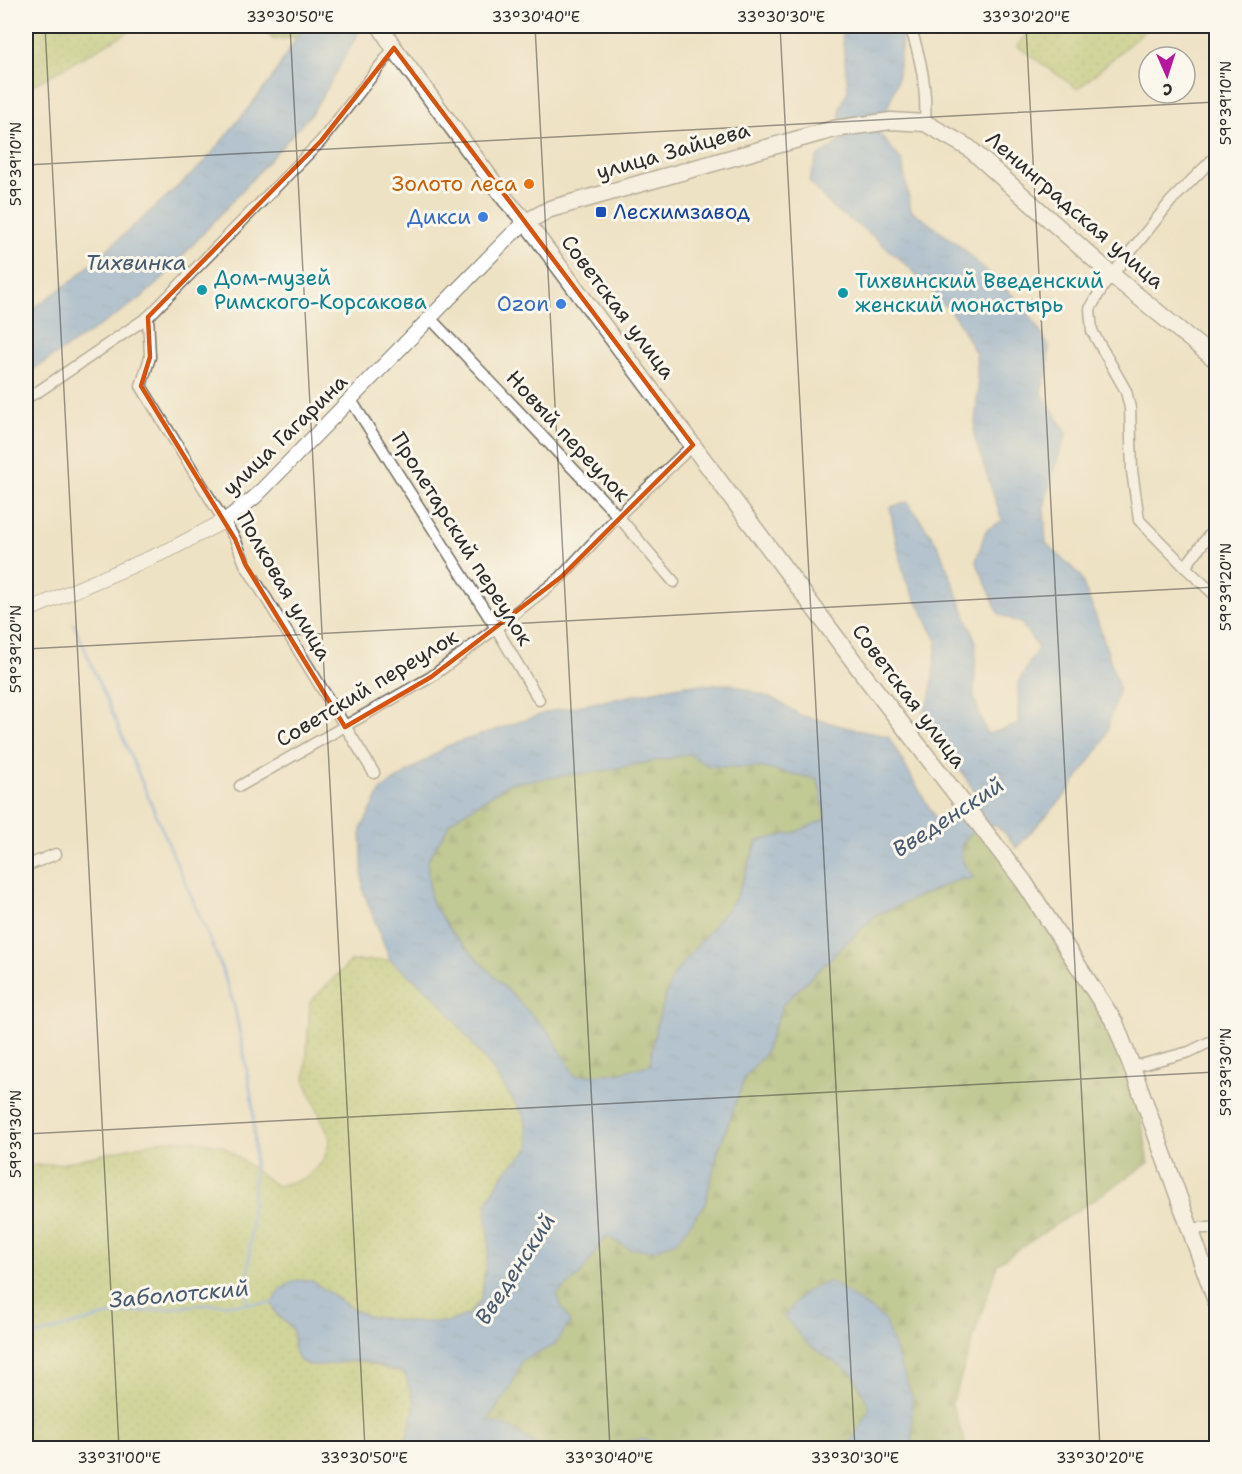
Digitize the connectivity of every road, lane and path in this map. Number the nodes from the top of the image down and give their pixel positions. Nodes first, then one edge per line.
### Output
1 (380, 26) edge
2 (910, 26) edge
3 (394, 48) junction
4 (891, 121) joint
5 (925, 123) junction
6 (1216, 156) edge
7 (526, 222) junction
8 (1112, 275) junction
9 (148, 317) junction
10 (430, 318) junction
11 (1216, 360) edge
12 (26, 398) edge
13 (351, 400) junction
14 (693, 445) junction
15 (618, 516) junction
16 (224, 521) junction
17 (1216, 526) edge
18 (1185, 567) junction
19 (674, 582) dead end
20 (1216, 596) edge
21 (26, 611) edge
22 (496, 628) junction
23 (540, 700) dead end
24 (345, 727) junction
25 (374, 773) dead end
26 (240, 786) dead end
27 (56, 854) dead end
28 (26, 866) edge
29 (1216, 1039) edge
30 (1132, 1067) junction
31 (1191, 1228) junction
32 (1216, 1228) edge
33 (1216, 1301) edge

1 - 3 main road, Советская улица
2 - 5 street
3 - 7 main road, Советская улица
3 - 9 street
4 - 5 main road, Ленинградская улица
4 - 7 main road, улица Зайцева
5 - 8 main road, Ленинградская улица
6 - 8 street
7 - 10 street, улица Гагарина
7 - 14 main road, Советская улица
8 - 11 main road, Ленинградская улица
8 - 18 street
9 - 12 street
9 - 16 street, Полковая улица
10 - 13 street, улица Гагарина
10 - 15 street, Новый переулок
13 - 16 street, улица Гагарина
13 - 22 street, Пролетарский переулок
14 - 15 street, Советский переулок
14 - 30 main road, Советская улица
15 - 19 street, Новый переулок
15 - 22 street, Советский переулок
16 - 21 street, улица Гагарина
16 - 24 street, Полковая улица
17 - 18 street
18 - 20 street
22 - 23 street, Пролетарский переулок
22 - 24 street, Советский переулок
24 - 25 street, Полковая улица
24 - 26 street, Советский переулок
27 - 28 street
29 - 30 street
30 - 31 main road, Советская улица
31 - 32 street
31 - 33 main road, Советская улица

